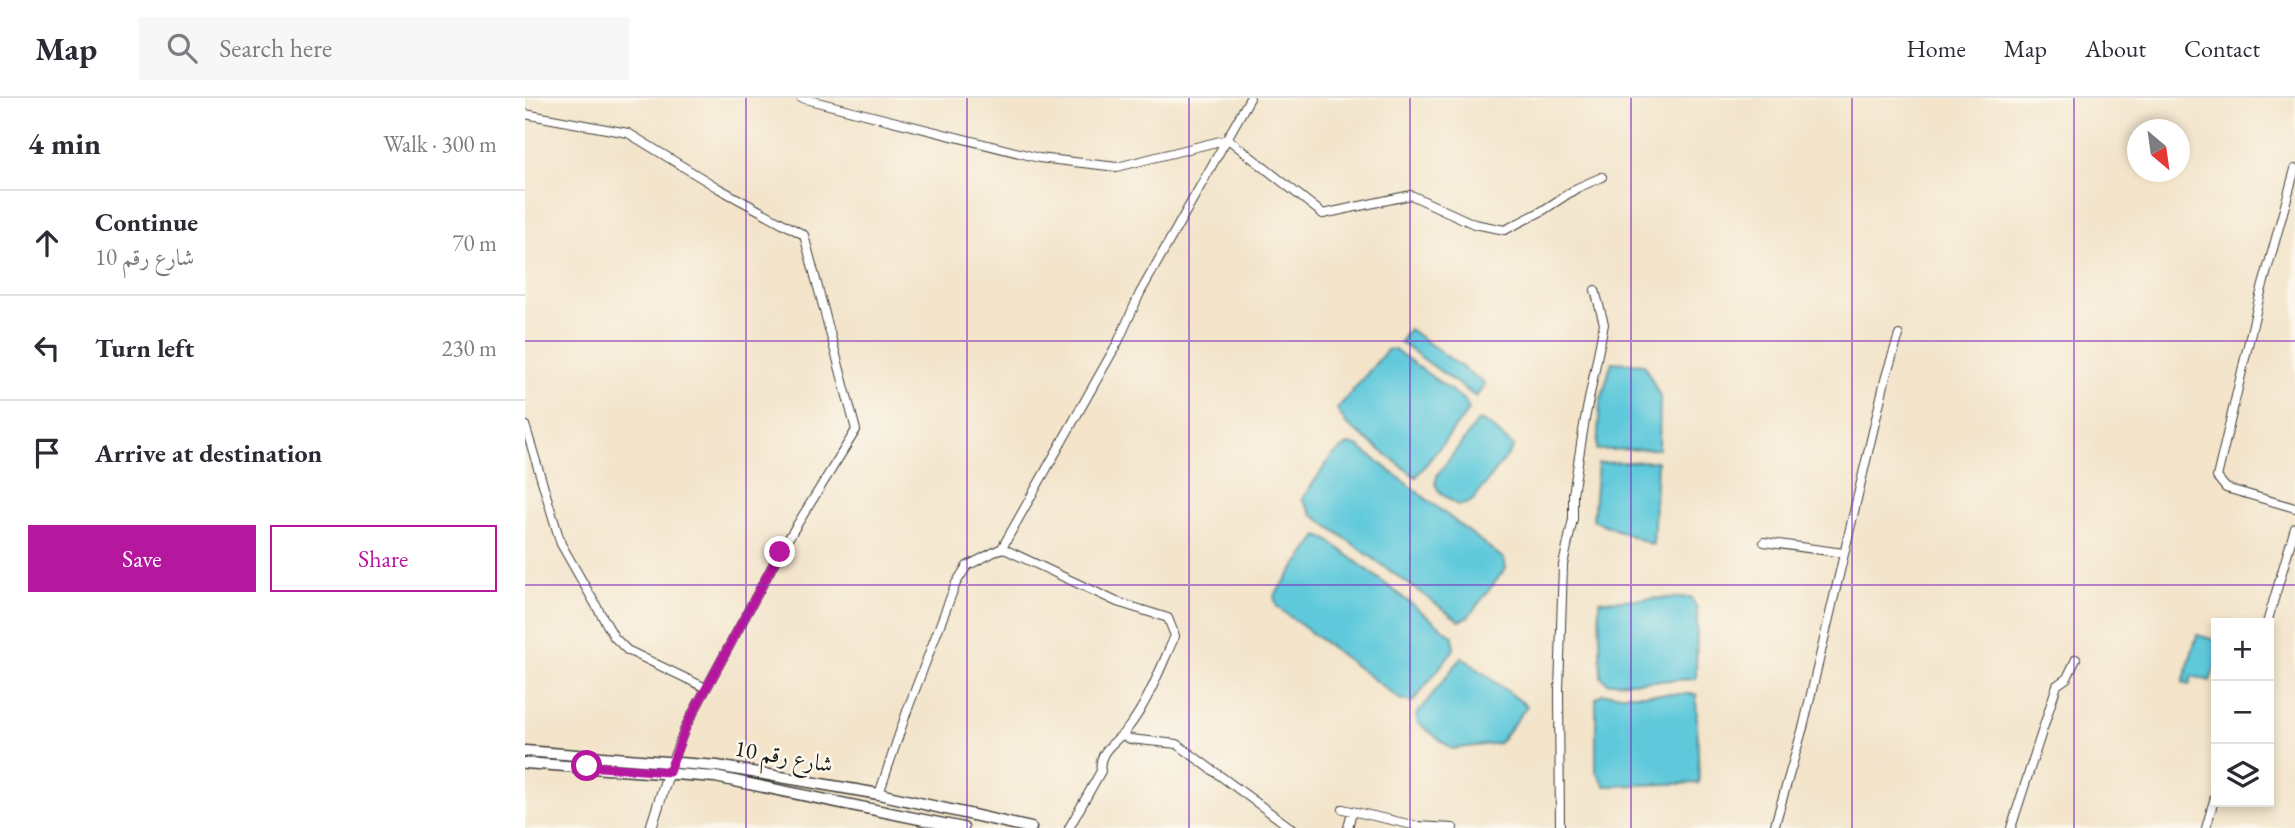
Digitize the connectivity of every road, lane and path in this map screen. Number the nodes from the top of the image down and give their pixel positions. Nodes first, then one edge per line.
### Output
1 (801, 98) edge
2 (1250, 98) edge
3 (525, 114) edge
4 (1228, 139) junction
5 (2295, 169) edge
6 (1602, 177) dead end
7 (1595, 290) dead end
8 (1899, 335) dead end
9 (525, 425) edge
10 (2295, 508) edge
11 (2295, 528) edge
12 (1764, 542) dead end
13 (1002, 548) junction
14 (1843, 553) junction
15 (2268, 618) edge
16 (2076, 659) dead end
17 (706, 688) junction
18 (1122, 735) junction
19 (525, 751) edge
20 (525, 763) edge
21 (670, 767) junction
22 (879, 794) junction
23 (2212, 807) edge
24 (1390, 824) edge
25 (1417, 827) edge
26 (651, 828) edge
27 (963, 828) edge
28 (1031, 828) edge
29 (1069, 828) edge
30 (1291, 828) edge
31 (1347, 828) edge
32 (1453, 828) edge
33 (1560, 828) edge
34 (1775, 828) edge
35 (2011, 828) edge
36 (2206, 828) edge

1 - 4 street
2 - 4 street
3 - 17 street
4 - 6 street
4 - 13 street
5 - 10 street
7 - 33 street
8 - 14 street
9 - 17 street
11 - 15 street
12 - 14 street
13 - 18 street
13 - 22 street
14 - 34 street
16 - 35 street
17 - 21 street
18 - 29 street
18 - 30 street
19 - 21 main road, شارع رقم 10
20 - 21 main road, شارع رقم 10
21 - 22 main road, شارع رقم 10
21 - 26 street
21 - 27 main road, شارع رقم 10
22 - 28 main road, شارع رقم 10
23 - 36 street
24 - 25 street
24 - 31 street
25 - 32 street

